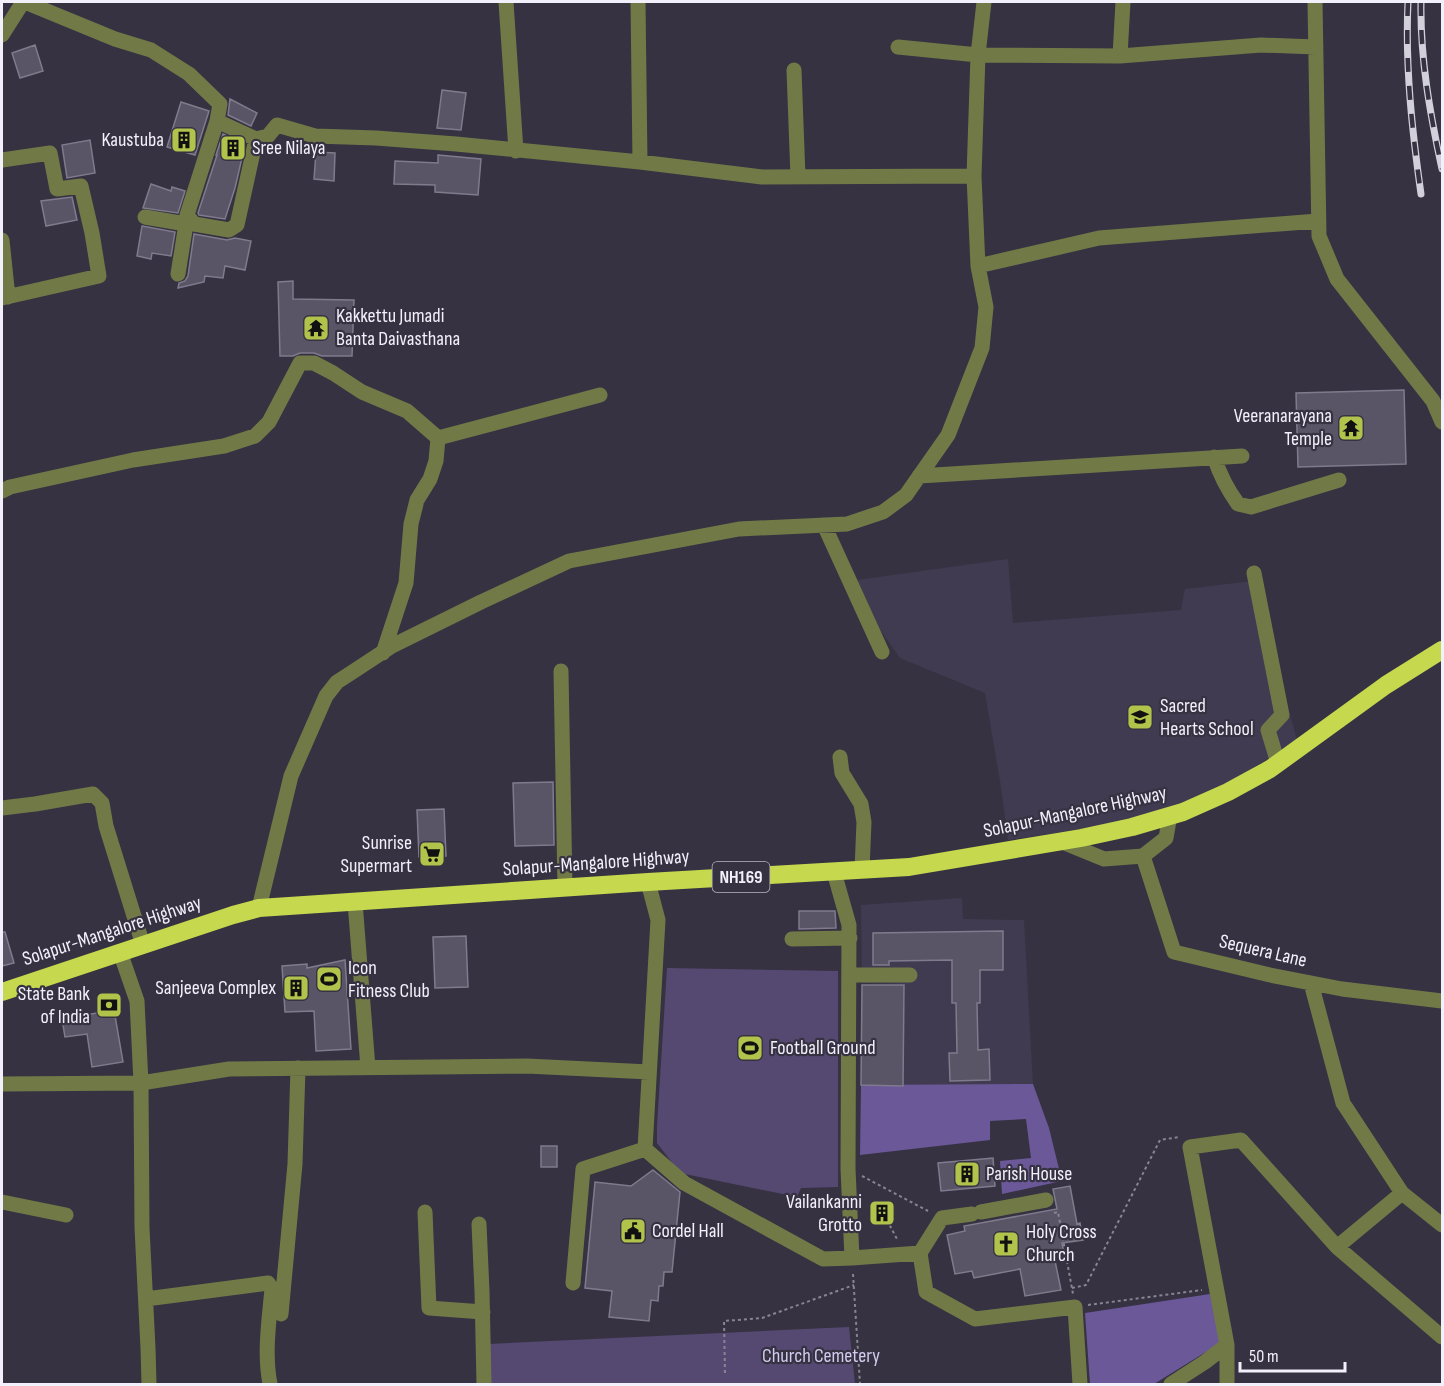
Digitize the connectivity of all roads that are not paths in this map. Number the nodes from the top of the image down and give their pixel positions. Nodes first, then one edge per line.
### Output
1 (24, 2) edge
2 (506, 2) edge
3 (638, 2) edge
4 (984, 2) edge
5 (1123, 2) edge
6 (1315, 2) edge
7 (2, 34) edge
8 (898, 47) dead end
9 (1316, 47) junction
10 (978, 56) junction
11 (1120, 56) junction
12 (794, 70) dead end
13 (217, 121) junction
14 (256, 139) junction
15 (516, 150) junction
16 (2, 160) edge
17 (640, 162) junction
18 (974, 176) junction
19 (798, 177) junction
20 (145, 217) dead end
21 (1318, 221) junction
22 (188, 222) junction
23 (2, 240) edge
24 (978, 266) junction
25 (178, 274) dead end
26 (5, 298) edge
27 (600, 395) dead end
28 (1443, 422) edge
29 (438, 438) junction
30 (1242, 456) dead end
31 (1214, 457) junction
32 (920, 476) junction
33 (1339, 480) dead end
34 (2, 491) edge
35 (824, 525) junction
36 (1254, 573) dead end
37 (1443, 650) edge
38 (882, 652) dead end
39 (383, 653) junction
40 (561, 671) dead end
41 (840, 757) dead end
42 (1278, 763) junction
43 (2, 808) edge
44 (1170, 815) junction
45 (1060, 841) junction
46 (1143, 856) junction
47 (862, 870) junction
48 (834, 872) junction
49 (648, 882) junction
50 (566, 887) junction
51 (355, 902) junction
52 (259, 908) junction
53 (850, 938) junction
54 (792, 939) dead end
55 (142, 945) junction
56 (120, 952) junction
57 (850, 975) junction
58 (910, 975) dead end
59 (1311, 983) junction
60 (2, 992) edge
61 (1443, 1001) edge
62 (298, 1068) junction
63 (368, 1068) junction
64 (649, 1072) junction
65 (141, 1083) junction
66 (2, 1084) edge
67 (645, 1149) junction
68 (1402, 1194) junction
69 (1046, 1200) road end
70 (2, 1202) edge
71 (425, 1212) dead end
72 (66, 1215) dead end
73 (479, 1224) dead end
74 (1443, 1225) edge
75 (1337, 1247) junction
76 (913, 1254) junction
77 (852, 1258) junction
78 (573, 1283) dead end
79 (146, 1299) junction
80 (483, 1312) junction
81 (281, 1314) dead end
82 (1443, 1337) edge
83 (1227, 1345) junction
84 (149, 1384) edge
85 (270, 1384) edge
86 (484, 1384) edge
87 (1080, 1384) edge
88 (1171, 1384) edge
89 (1227, 1384) edge

1 - 7 street
1 - 13 street
2 - 15 street
3 - 17 street
4 - 10 street
5 - 11 street
6 - 9 street
8 - 10 street
9 - 11 street
9 - 21 street
10 - 11 street
10 - 18 street
12 - 19 street
13 - 14 street
13 - 22 street
14 - 15 street
14 - 22 street
15 - 17 street
16 - 26 street
17 - 19 street
18 - 19 street
18 - 24 street
20 - 22 street
21 - 24 street
21 - 28 street
22 - 25 street
23 - 26 street
24 - 32 street
27 - 29 street
29 - 34 street
29 - 39 street
30 - 31 street
31 - 32 street
31 - 33 street
32 - 35 street
35 - 38 street
35 - 39 street
36 - 42 street
37 - 42 highway, Solapur-Mangalore Highway / NH169
39 - 52 street
40 - 50 street
41 - 47 street
42 - 44 highway, Solapur-Mangalore Highway / NH169
43 - 55 street
44 - 45 highway, Solapur-Mangalore Highway / NH169
44 - 46 street
45 - 46 street
45 - 47 highway, Solapur-Mangalore Highway / NH169
46 - 59 street, Sequera Lane
47 - 48 highway, Solapur-Mangalore Highway / NH169
48 - 49 highway, Solapur-Mangalore Highway / NH169
48 - 53 street
49 - 50 highway, Solapur-Mangalore Highway / NH169
49 - 64 street
50 - 51 highway, Solapur-Mangalore Highway / NH169
51 - 52 highway, Solapur-Mangalore Highway / NH169
51 - 63 street
52 - 55 highway, Solapur-Mangalore Highway / NH169
53 - 54 street
53 - 57 street
55 - 56 highway, Solapur-Mangalore Highway / NH169
56 - 60 highway, Solapur-Mangalore Highway / NH169
56 - 65 street
57 - 58 street
57 - 77 street
59 - 61 street, Sequera Lane
59 - 68 street
62 - 63 street
62 - 65 street
62 - 81 street
63 - 64 street
64 - 67 street
65 - 66 street
65 - 79 street
67 - 77 street
67 - 78 street
68 - 74 street
68 - 75 street
69 - 76 street
70 - 72 street
71 - 80 street
73 - 80 street
75 - 82 street
75 - 83 street
76 - 77 street
76 - 87 street
79 - 84 street
79 - 85 street
80 - 86 street
83 - 88 street
83 - 89 street

